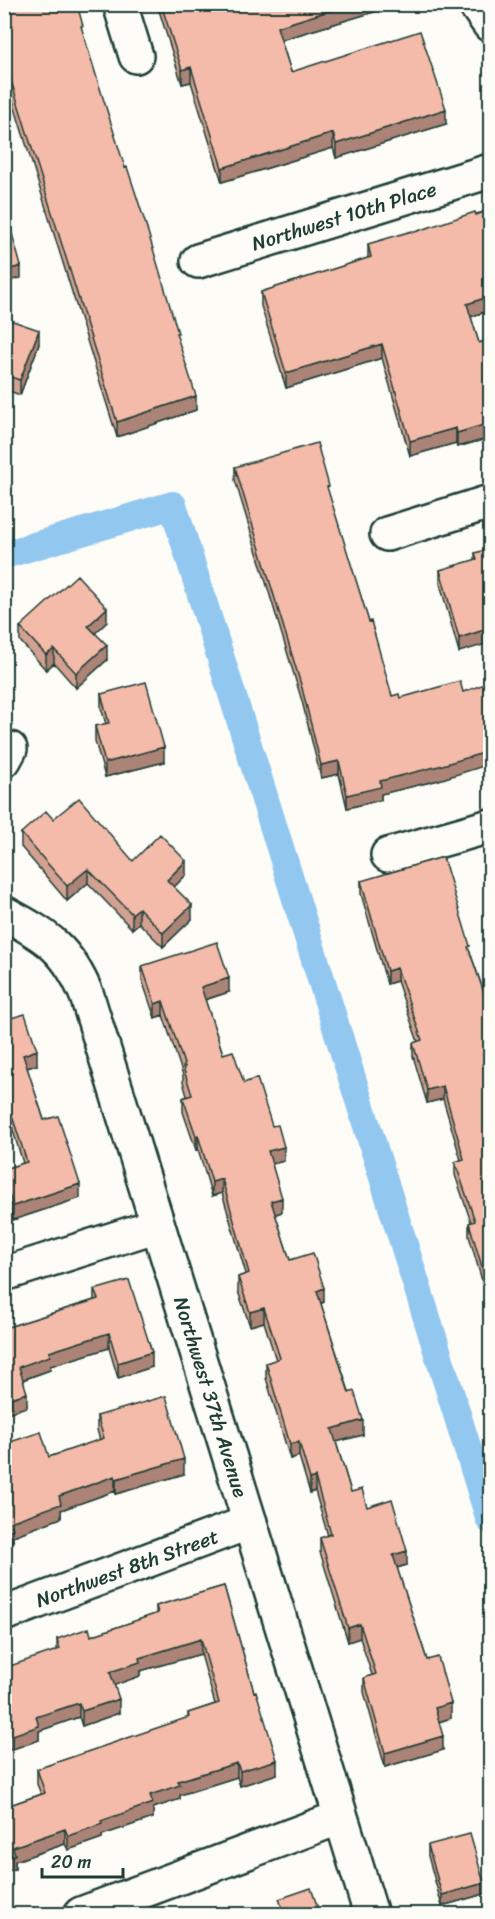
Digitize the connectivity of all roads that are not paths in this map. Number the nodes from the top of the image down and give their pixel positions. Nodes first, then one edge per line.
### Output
1 (120, 4) edge
2 (475, 4) edge
3 (490, 25) edge
4 (136, 56) dead end
5 (490, 171) edge
6 (198, 261) dead end
7 (490, 502) edge
8 (387, 534) dead end
9 (489, 830) edge
10 (388, 855) dead end
11 (4, 913) edge
12 (158, 1226) junction
13 (4, 1274) edge
14 (249, 1522) junction
15 (4, 1614) edge
16 (340, 1817) junction
17 (81, 1914) edge
18 (370, 1914) edge

1 - 4 street
2 - 3 street
5 - 6 street, Northwest 10th Place
7 - 8 street
9 - 10 street
11 - 12 street, Northwest 37th Avenue
12 - 13 street
12 - 14 street, Northwest 37th Avenue
14 - 15 street, Northwest 8th Street
14 - 16 street, Northwest 37th Avenue
16 - 17 street
16 - 18 street, Northwest 37th Avenue

